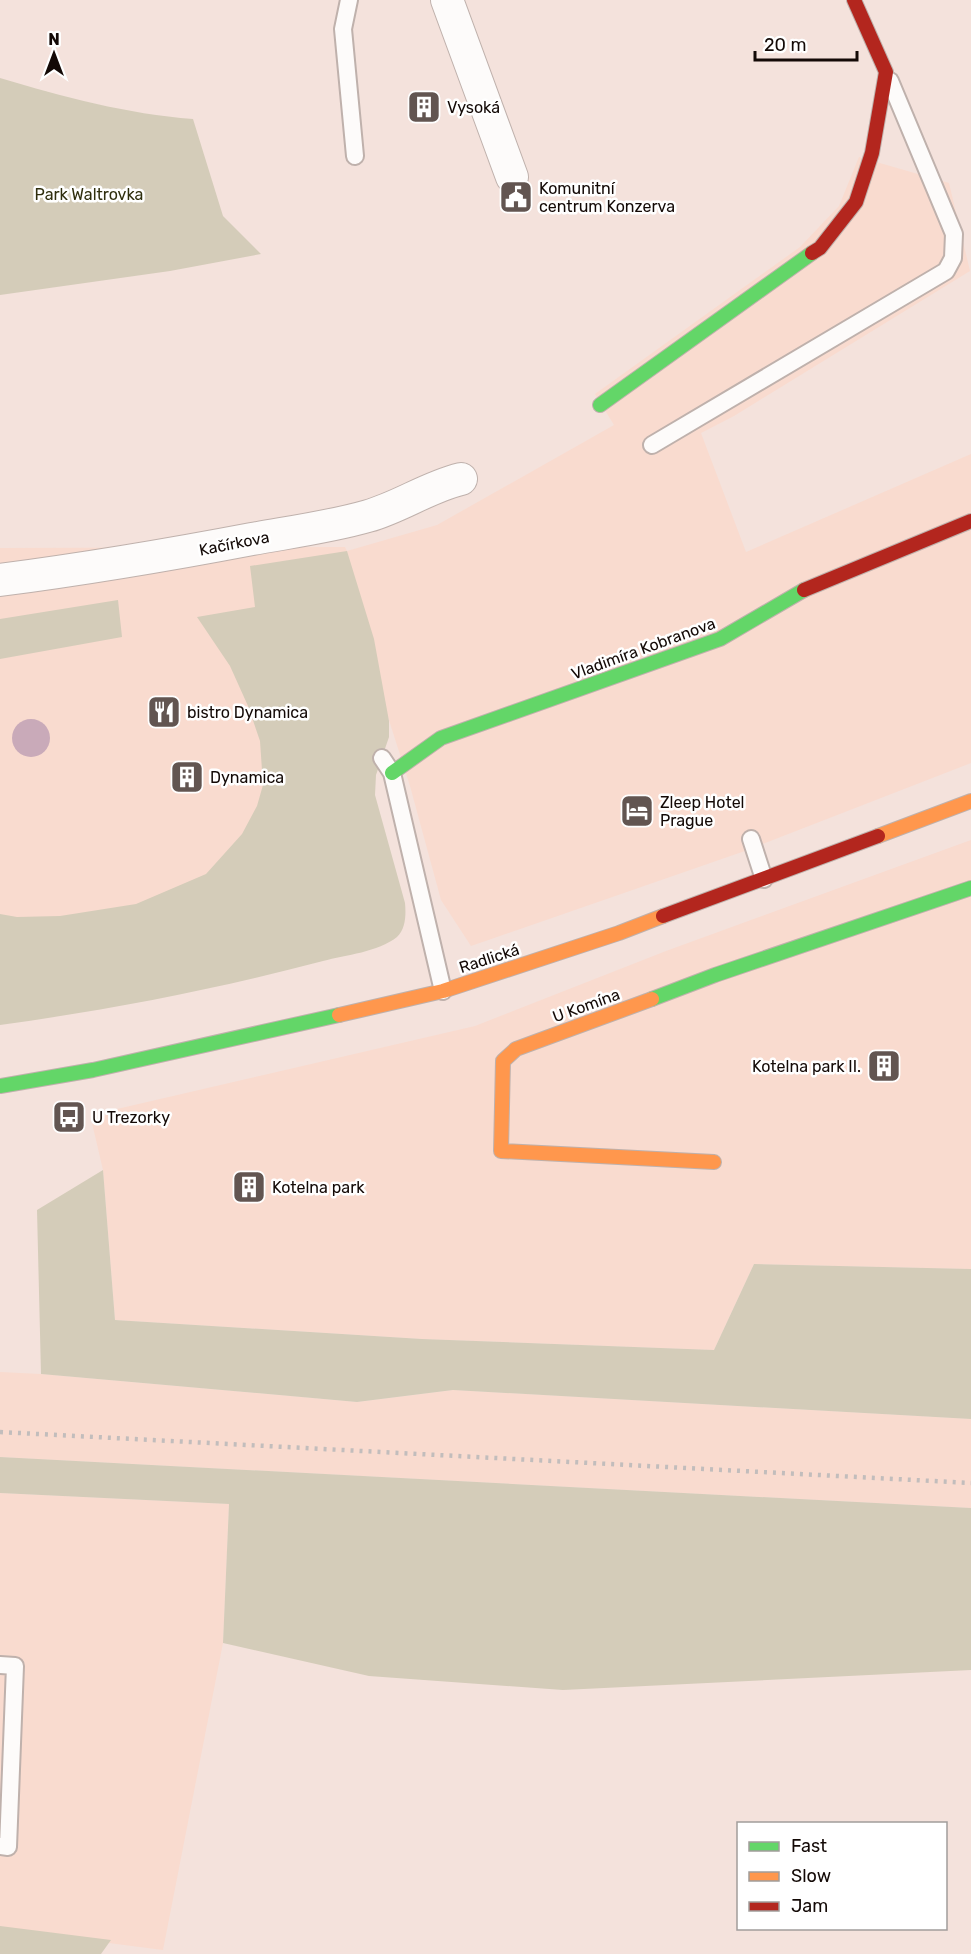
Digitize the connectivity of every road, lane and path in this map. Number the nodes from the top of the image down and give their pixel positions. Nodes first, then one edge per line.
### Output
1 (349, 0) edge
2 (447, 0) edge
3 (854, 0) edge
4 (886, 72) junction
5 (355, 156) dead end
6 (512, 177) dead end
7 (600, 405) dead end
8 (652, 445) dead end
9 (461, 479) dead end
10 (971, 521) edge
11 (0, 580) edge
12 (382, 758) dead end
13 (392, 773) junction
14 (971, 801) edge
15 (751, 839) dead end
16 (764, 879) junction
17 (971, 888) edge
18 (443, 991) junction
19 (0, 1086) edge
20 (714, 1162) dead end
21 (0, 1665) edge
22 (0, 1846) edge

1 - 5 lane
2 - 6 street
3 - 4 street
4 - 7 street
4 - 8 lane
9 - 11 street, Kačírkova
10 - 13 street, Vladimíra Kobranova
12 - 13 lane
13 - 18 lane
14 - 16 street, Radlická
15 - 16 lane
16 - 18 street, Radlická
17 - 20 street, U Komína
18 - 19 street, Radlická
21 - 22 lane

